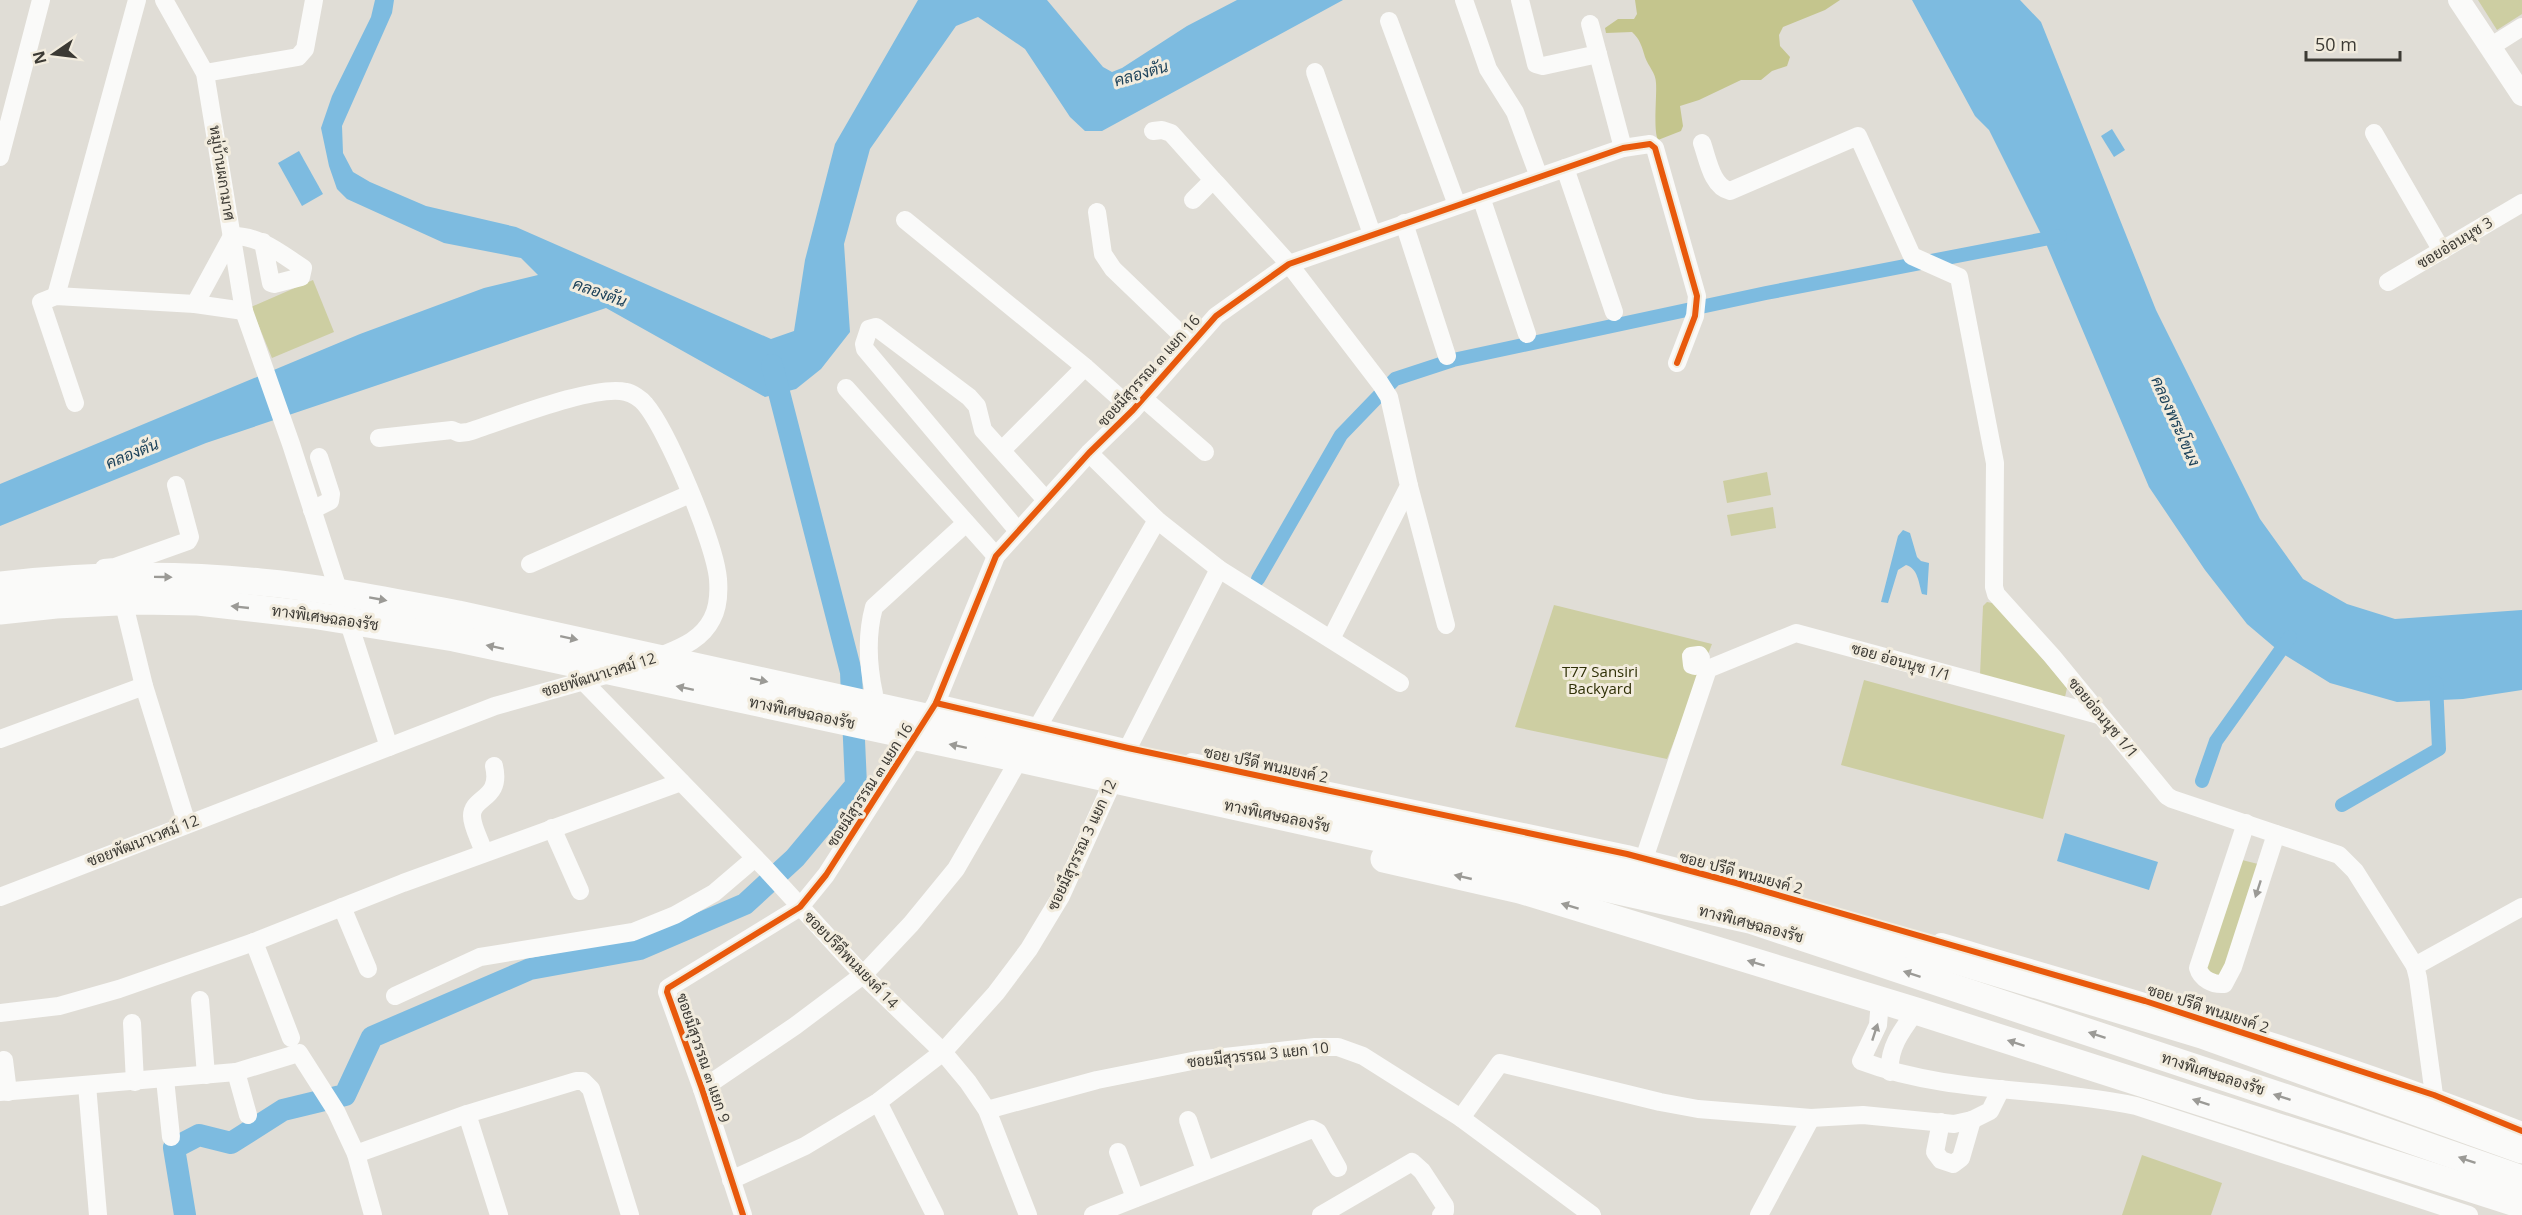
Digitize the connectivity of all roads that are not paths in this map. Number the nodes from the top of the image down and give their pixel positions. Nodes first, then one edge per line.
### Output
1 (41, 0) edge
2 (137, 0) edge
3 (164, 0) edge
4 (314, 0) edge
5 (1464, 0) edge
6 (1520, 0) edge
7 (2459, 0) edge
8 (2470, 0) edge
9 (1389, 21) dead end
10 (1590, 24) dead end
11 (2522, 27) edge
12 (2494, 44) junction
13 (1598, 54) junction
14 (1315, 72) dead end
15 (205, 73) junction
16 (2522, 79) edge
17 (2522, 95) edge
18 (1153, 131) dead end
19 (2374, 134) dead end
20 (1702, 143) dead end
21 (1623, 148) junction
22 (0, 157) edge
23 (1565, 168) junction
24 (1539, 177) junction
25 (1213, 180) junction
26 (1481, 197) junction
27 (1193, 200) dead end
28 (2522, 202) edge
29 (1457, 205) junction
30 (1097, 212) dead end
31 (905, 220) dead end
32 (1404, 223) junction
33 (1372, 234) junction
34 (232, 236) junction
35 (263, 242) dead end
36 (2442, 251) junction
37 (1289, 264) junction
38 (2388, 282) dead end
39 (56, 296) junction
40 (195, 304) junction
41 (244, 311) junction
42 (1614, 312) dead end
43 (1527, 334) dead end
44 (1191, 344) junction
45 (1447, 356) dead end
46 (1677, 363) dead end
47 (1085, 367) junction
48 (846, 388) dead end
49 (75, 403) dead end
50 (1138, 404) junction
51 (379, 438) dead end
52 (1002, 450) junction
53 (1205, 452) dead end
54 (1089, 453) junction
55 (319, 457) dead end
56 (176, 485) dead end
57 (1409, 486) junction
58 (690, 494) junction
59 (1047, 500) junction
60 (312, 510) junction
61 (1157, 520) junction
62 (966, 523) junction
63 (1018, 531) junction
64 (996, 556) junction
65 (530, 564) dead end
66 (116, 567) junction
67 (1219, 569) junction
68 (0, 574) edge
69 (0, 585) edge
70 (0, 611) edge
71 (1446, 625) dead end
72 (1331, 639) junction
73 (583, 681) junction
74 (1400, 682) dead end
75 (144, 686) junction
76 (874, 694) dead end
77 (936, 704) junction
78 (2099, 715) junction
79 (1039, 726) junction
80 (0, 739) edge
81 (389, 747) junction
82 (1128, 748) junction
83 (1015, 758) junction
84 (494, 766) dead end
85 (681, 782) junction
86 (2246, 823) junction
87 (187, 824) junction
88 (552, 828) junction
89 (2276, 834) junction
90 (484, 853) junction
91 (2235, 854) junction
92 (1644, 859) junction
93 (760, 863) junction
94 (2266, 864) junction
95 (580, 891) dead end
96 (0, 897) edge
97 (342, 907) junction
98 (800, 907) junction
99 (2522, 907) edge
100 (254, 942) junction
101 (2415, 966) junction
102 (368, 969) dead end
103 (863, 975) junction
104 (395, 996) dead end
105 (200, 1000) dead end
106 (1880, 1000) junction
107 (1916, 1011) junction
108 (0, 1013) edge
109 (132, 1023) dead end
110 (291, 1038) dead end
111 (943, 1052) junction
112 (4, 1060) dead end
113 (236, 1072) junction
114 (1890, 1072) junction
115 (206, 1075) junction
116 (165, 1079) junction
117 (135, 1082) junction
118 (87, 1085) junction
119 (702, 1089) junction
120 (2001, 1089) junction
121 (4, 1092) edge
122 (2434, 1095) junction
123 (878, 1102) junction
124 (987, 1110) junction
125 (467, 1114) junction
126 (248, 1116) dead end
127 (1461, 1118) junction
128 (1811, 1118) junction
129 (1188, 1120) dead end
130 (1972, 1120) junction
131 (1941, 1122) junction
132 (2522, 1131) edge
133 (171, 1137) dead end
134 (2522, 1149) edge
135 (1118, 1152) dead end
136 (356, 1154) junction
137 (2393, 1165) junction
138 (1338, 1168) dead end
139 (1205, 1170) junction
140 (2522, 1179) edge
141 (731, 1180) junction
142 (1135, 1198) junction
143 (2522, 1205) edge
144 (2429, 1208) edge
145 (98, 1215) edge
146 (374, 1215) edge
147 (499, 1215) edge
148 (630, 1215) edge
149 (742, 1215) edge
150 (935, 1215) edge
151 (1028, 1215) edge
152 (1093, 1215) edge
153 (1321, 1215) edge
154 (1441, 1215) edge
155 (1592, 1215) edge
156 (1759, 1215) edge
157 (2469, 1215) edge
158 (2516, 1215) edge

1 - 22 street
2 - 39 street
3 - 15 street, หมู่บ้านผกามาศ
4 - 15 street
5 - 24 street
6 - 13 street
7 - 12 main road
8 - 12 main road
9 - 29 street
10 - 13 street
11 - 12 street
12 - 16 main road
12 - 17 main road
13 - 21 street
14 - 33 street
15 - 34 street, หมู่บ้านผกามาศ
18 - 25 street
19 - 36 street
20 - 78 street, ซอยอ่อนนุช 1/1
21 - 23 street, ซอยมีสุวรรณ ๓ แยก 16
21 - 46 street, ซอยมีสุวรรณ ๓ แยก 16
23 - 24 street, ซอยมีสุวรรณ ๓ แยก 16
23 - 42 street
24 - 26 street, ซอยมีสุวรรณ ๓ แยก 16
25 - 27 street
25 - 37 street
26 - 29 street, ซอยมีสุวรรณ ๓ แยก 16
26 - 43 street
28 - 36 street, ซอยอ่อนนุช 3
29 - 32 street, ซอยมีสุวรรณ ๓ แยก 16
30 - 44 street
31 - 47 street
32 - 33 street, ซอยมีสุวรรณ ๓ แยก 16
32 - 45 street
33 - 37 street, ซอยมีสุวรรณ ๓ แยก 16
34 - 35 street
34 - 40 street, หมู่บ้านผกามาศ
34 - 41 street
36 - 38 street, ซอยอ่อนนุช 3
37 - 44 street, ซอยมีสุวรรณ ๓ แยก 16
37 - 57 street
39 - 40 street
39 - 49 street
40 - 41 street
41 - 60 street
44 - 50 street, ซอยมีสุวรรณ ๓ แยก 16
47 - 50 street
47 - 52 street
48 - 62 street
50 - 53 street
50 - 54 street, ซอยมีสุวรรณ ๓ แยก 16
51 - 58 street, ซอยพัฒนาเวศม์ 12
52 - 59 street
52 - 63 street
54 - 59 street, ซอยมีสุวรรณ ๓ แยก 16
54 - 61 street
55 - 60 street
56 - 66 street
57 - 71 street
57 - 72 street
58 - 65 street
58 - 73 street, ซอยพัฒนาเวศม์ 12
59 - 63 street, ซอยมีสุวรรณ ๓ แยก 16
60 - 81 street
61 - 67 street
61 - 79 street
62 - 64 street
62 - 76 street
63 - 64 street, ซอยมีสุวรรณ ๓ แยก 16
64 - 77 street, ซอยมีสุวรรณ ๓ แยก 16
66 - 68 street
66 - 75 street
67 - 72 street
67 - 82 street, ซอยมีสุวรรณ 3 แยก 12
69 -> 134 highway, ทางพิเศษฉลองรัช
83 -> 70 highway, ทางพิเศษฉลองรัช
72 - 74 street
73 - 81 street, ซอยพัฒนาเวศม์ 12
73 - 85 street, ซอยปรีดีพนมยงค์ 14
75 - 80 street
75 - 87 street
77 - 79 street, ซอย ปรีดี พนมยงค์ 2
77 - 98 street, ซอยมีสุวรรณ ๓ แยก 16
78 - 86 street, ซอยอ่อนนุช 1/1
78 - 92 street, ซอย อ่อนนุช 1/1
79 - 82 street, ซอย ปรีดี พนมยงค์ 2
79 - 103 street
81 - 87 street, ซอยพัฒนาเวศม์ 12
82 - 92 street, ซอย ปรีดี พนมยงค์ 2
82 - 111 street, ซอยมีสุวรรณ 3 แยก 12
106 -> 83 highway
140 -> 83 highway, ทางพิเศษฉลองรัช
84 - 90 street
85 - 88 street
85 - 93 street, ซอยปรีดีพนมยงค์ 14
86 - 89 street, ซอยอ่อนนุช 1/1
86 - 91 street
87 - 96 street, ซอยพัฒนาเวศม์ 12
88 - 90 street
88 - 95 street
89 - 94 street
89 - 101 street, ซอยอ่อนนุช 1/1
90 - 97 street
91 - 94 street
94 -> 91 street
92 - 122 street, ซอย ปรีดี พนมยงค์ 2
93 - 98 street, ซอยปรีดีพนมยงค์ 14
93 - 104 street
97 - 100 street
97 - 102 street
98 - 103 street, ซอยปรีดีพนมยงค์ 14
98 - 119 street, ซอยมีสุวรรณ ๓ แยก 9
99 - 101 street
100 - 108 street
100 - 110 street
101 - 122 street
103 - 111 street, ซอยปรีดีพนมยงค์ 14
103 - 119 street
105 - 115 street
106 - 107 highway
114 -> 106 street
107 - 114 street
137 -> 107 highway
109 - 117 street
111 - 123 street, ซอยมีสุวรรณ 3 แยก 12
111 - 124 street, ซอยปรีดีพนมยงค์ 14
112 - 121 street
113 - 115 street
113 - 126 street
113 - 136 street
114 - 120 street
115 - 116 street
116 - 117 street
116 - 133 street
117 - 118 street
118 - 121 street
118 - 145 street
119 - 141 street, ซอยมีสุวรรณ ๓ แยก 9
120 - 130 street
120 - 144 street
122 - 132 street, ซอย ปรีดี พนมยงค์ 2
123 - 141 street, ซอยมีสุวรรณ 3 แยก 12
123 - 150 street
124 - 127 street, ซอยมีสุวรรณ 3 แยก 10
124 - 151 street, ซอยปรีดีพนมยงค์ 14
125 - 136 street
125 - 147 street
125 - 148 street
127 - 128 street
127 - 155 street, ซอยมีสุวรรณ 3 แยก 10
128 - 131 street
128 - 156 street
129 - 139 street
130 - 131 street
130 - 131 street
135 - 142 street
136 - 146 street
137 - 143 highway
137 - 158 highway
138 - 139 street
139 - 142 street
141 - 149 street, ซอยมีสุวรรณ ๓ แยก 9
142 - 152 street
144 - 157 street
153 - 154 street

